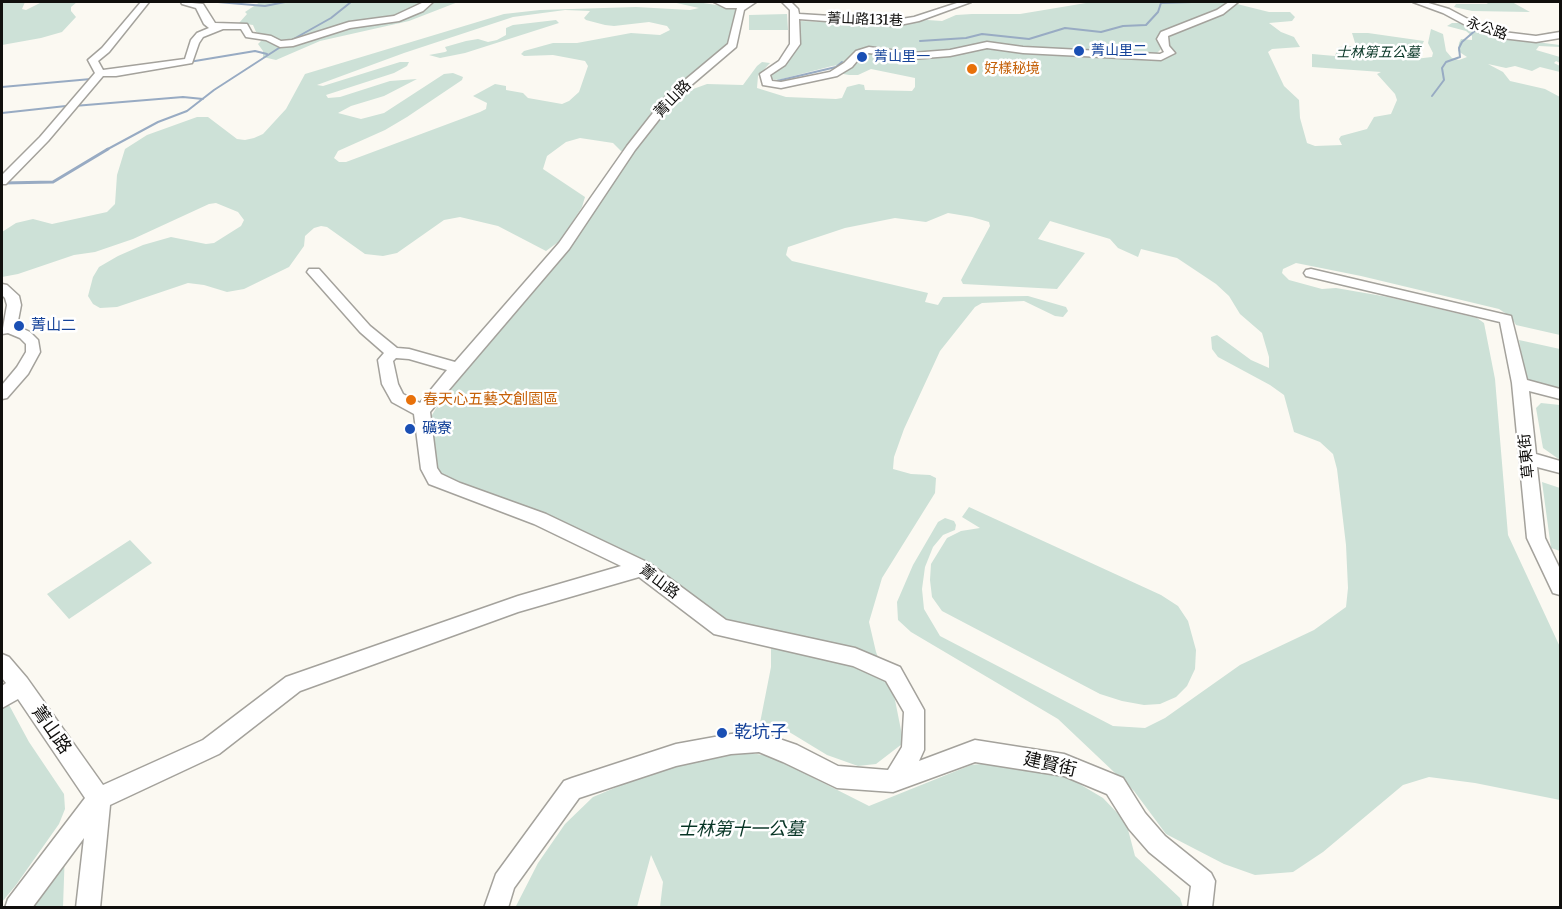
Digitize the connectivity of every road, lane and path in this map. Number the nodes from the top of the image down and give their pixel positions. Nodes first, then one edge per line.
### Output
1 (145, 2) edge
2 (185, 2) edge
3 (429, 2) edge
4 (786, 2) edge
5 (967, 2) edge
6 (1234, 2) edge
7 (1417, 2) edge
8 (717, 3) edge
9 (748, 3) edge
10 (795, 16) junction
11 (222, 26) junction
12 (1560, 35) edge
13 (100, 73) junction
14 (2, 181) edge
15 (314, 272) dead end
16 (1311, 273) dead end
17 (2, 288) edge
18 (5, 328) edge
19 (393, 352) junction
20 (457, 368) junction
21 (1520, 383) junction
22 (2, 394) edge
23 (1560, 394) edge
24 (422, 411) junction
25 (1528, 458) junction
26 (1560, 467) edge
27 (1553, 561) edge
28 (642, 568) junction
29 (1560, 587) edge
30 (2, 663) edge
31 (20, 685) junction
32 (2, 698) edge
33 (893, 781) junction
34 (99, 798) junction
35 (17, 908) edge
36 (88, 908) edge
37 (496, 908) edge
38 (1200, 908) edge

1 - 13 street
2 - 11 street
3 - 11 street
4 - 10 street
5 - 10 street, 菁山路131巷
6 - 10 street
7 - 12 street, 永公路
8 - 9 street
9 - 20 street, 菁山路
11 - 13 street
13 - 14 street
15 - 19 street
16 - 21 street, 草東街
17 - 18 street
18 - 22 street
19 - 20 street
19 - 24 street
20 - 24 street, 菁山路
21 - 23 street
21 - 25 street, 草東街
24 - 28 street, 菁山路
25 - 26 street
25 - 27 street, 草東街
27 - 29 street, 草東街
28 - 33 street, 菁山路
28 - 34 street
30 - 31 street, 菁山路
31 - 32 street
31 - 34 street, 菁山路
33 - 37 street
33 - 38 street, 建賢街
34 - 35 street
34 - 36 street

